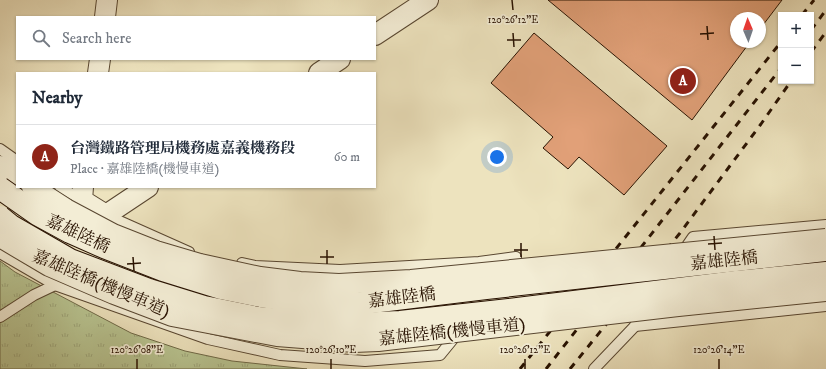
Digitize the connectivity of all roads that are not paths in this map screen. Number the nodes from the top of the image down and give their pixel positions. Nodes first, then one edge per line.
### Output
1 (107, 0) edge
2 (428, 0) edge
3 (105, 16) edge
4 (376, 34) edge
5 (100, 60) edge
6 (338, 60) edge
7 (98, 72) edge
8 (320, 72) edge
9 (0, 149) edge
10 (16, 160) edge
11 (0, 166) edge
12 (16, 177) edge
13 (0, 188) edge
14 (34, 188) edge
15 (63, 188) edge
16 (146, 188) edge
17 (82, 194) edge
18 (106, 215) junction
19 (0, 218) edge
20 (826, 225) edge
21 (0, 237) edge
22 (826, 239) edge
23 (826, 250) edge
24 (0, 253) edge
25 (826, 273) edge
26 (55, 285) junction
27 (826, 291) edge
28 (826, 306) edge
29 (0, 317) edge
30 (635, 326) junction
31 (594, 369) edge

1 - 3 street
2 - 4 street
5 - 7 street
6 - 8 street
9 - 10 lane
11 - 12 street
13 - 23 main road, 嘉雄陸橋, bridge
14 - 22 street, bridge
15 - 17 lane
16 - 18 street
17 - 18 street
18 - 26 lane
19 - 25 main road, 嘉雄陸橋, bridge
20 - 30 lane
21 - 27 street, 嘉雄陸橋(機慢車道), bridge
24 - 26 lane
26 - 29 lane
28 - 30 lane
30 - 31 lane

